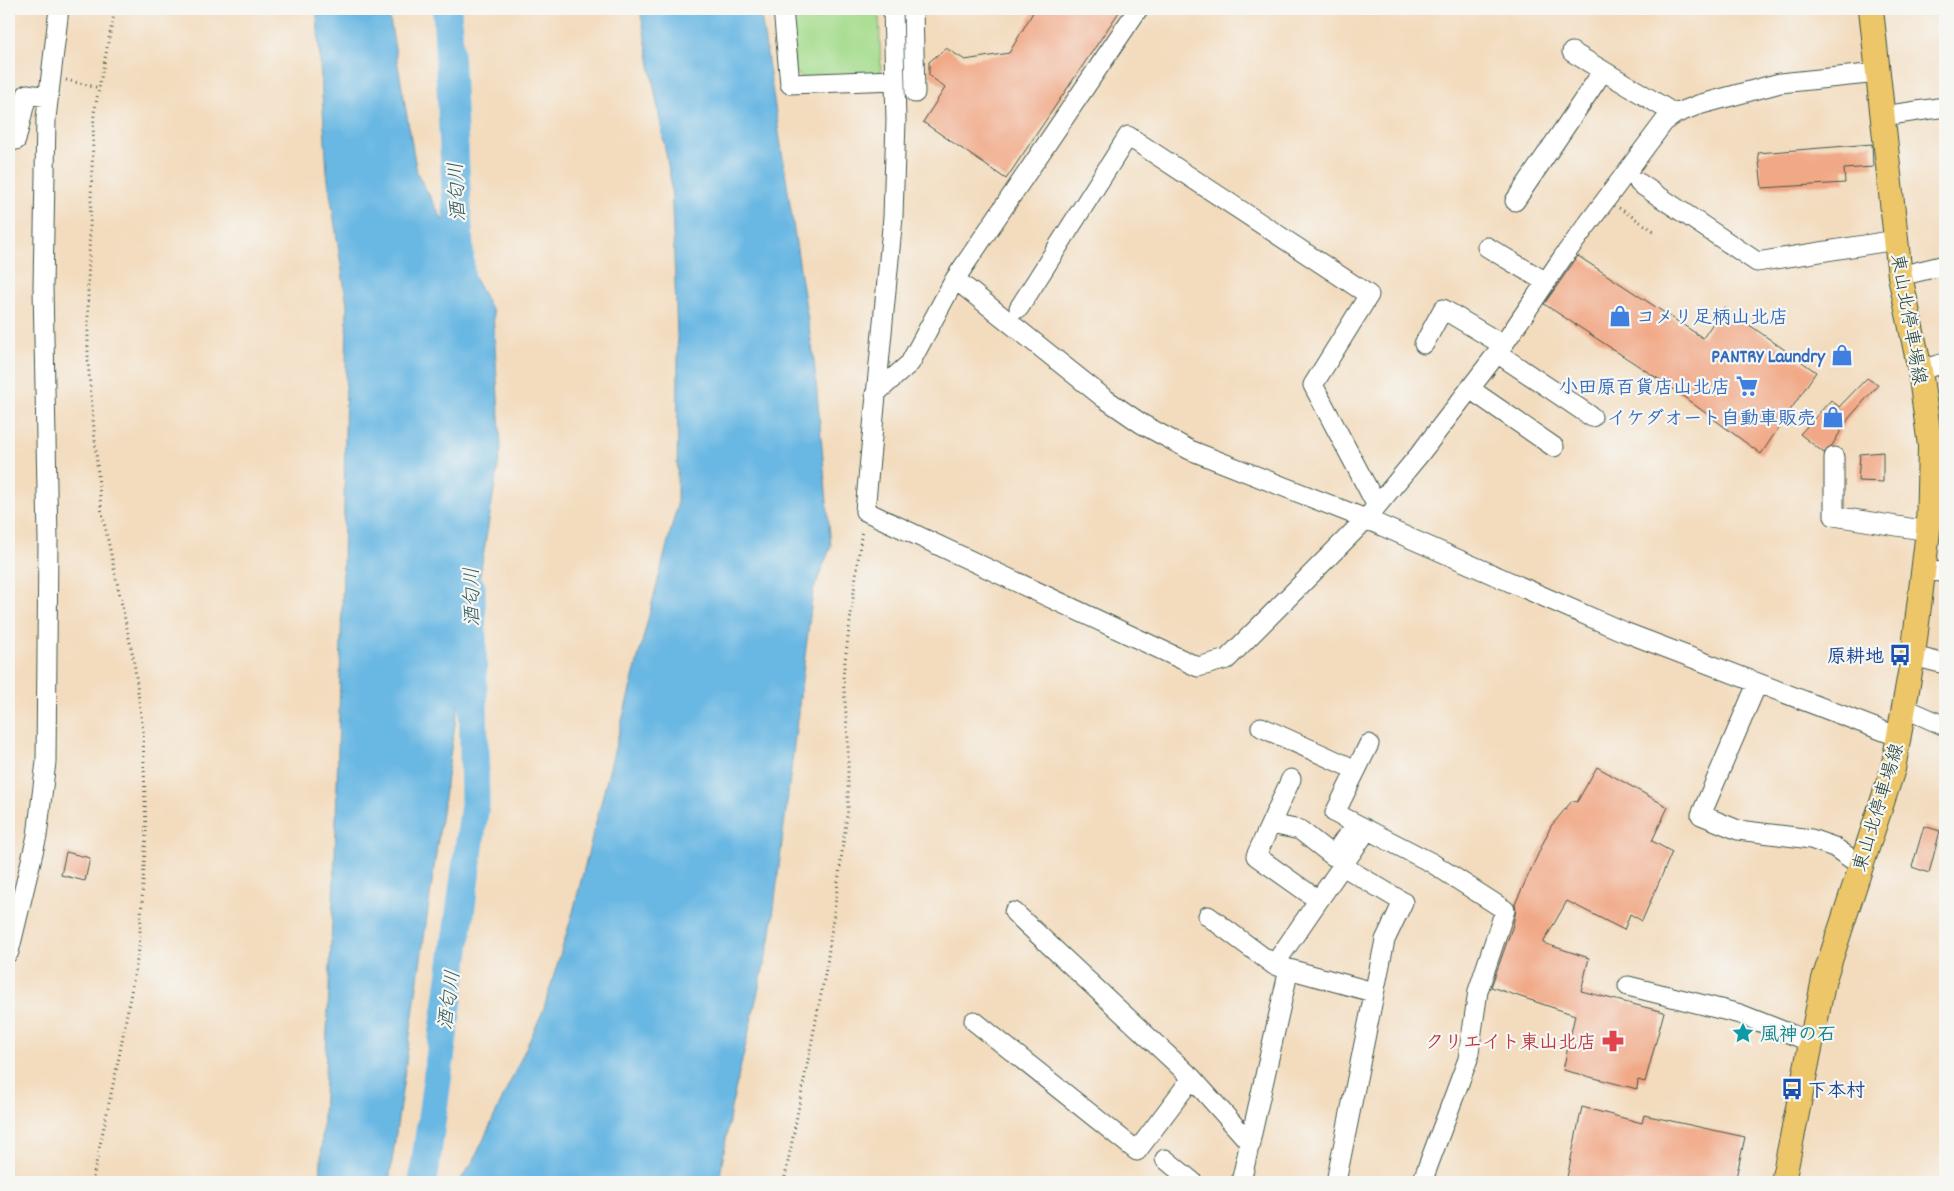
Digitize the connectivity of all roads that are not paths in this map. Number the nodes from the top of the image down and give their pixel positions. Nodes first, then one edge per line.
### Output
1 (59, 9) edge
2 (784, 9) edge
3 (893, 9) edge
4 (913, 9) edge
5 (1138, 9) edge
6 (1871, 9) edge
7 (1572, 52) dead end
8 (1603, 71) junction
9 (1878, 73) junction
10 (894, 80) junction
11 (915, 94) dead end
12 (48, 97) junction
13 (1945, 107) edge
14 (1675, 114) junction
15 (1883, 116) junction
16 (9, 140) edge
17 (1639, 183) dead end
18 (1515, 201) dead end
19 (1896, 240) junction
20 (1487, 247) dead end
21 (1945, 265) edge
22 (1900, 276) junction
23 (955, 279) junction
24 (1546, 282) junction
25 (1019, 308) dead end
26 (1424, 344) dead end
27 (1500, 349) junction
28 (1945, 363) edge
29 (1920, 370) junction
30 (1470, 389) junction
31 (875, 394) junction
32 (1592, 417) dead end
33 (1554, 446) dead end
34 (1834, 457) dead end
35 (1371, 513) junction
36 (1928, 531) junction
37 (1934, 572) edge
38 (1913, 656) junction
39 (1945, 664) edge
40 (1757, 684) junction
41 (1904, 708) junction
42 (1945, 726) edge
43 (1262, 728) dead end
44 (1899, 738) junction
45 (1369, 744) dead end
46 (1356, 770) junction
47 (1291, 779) dead end
48 (1271, 824) junction
49 (1361, 826) junction
50 (1860, 864) junction
51 (1341, 865) junction
52 (1318, 900) junction
53 (1014, 912) dead end
54 (1208, 916) dead end
55 (9, 952) edge
56 (1282, 967) junction
57 (1628, 986) dead end
58 (1373, 992) junction
59 (974, 1020) dead end
60 (1811, 1042) junction
61 (1192, 1078) junction
62 (1251, 1144) junction
63 (1165, 1158) dead end
64 (1193, 1182) edge
65 (1241, 1182) edge
66 (1336, 1182) edge
67 (1422, 1182) edge
68 (1783, 1182) edge

1 - 12 street
2 - 10 street
3 - 10 street
4 - 11 street
5 - 23 street
6 - 9 main road, 東山北停車場線
7 - 8 street
8 - 14 street
8 - 18 street
9 - 14 street
9 - 15 main road, 東山北停車場線
10 - 31 street
12 - 16 street
12 - 55 street
13 - 15 street
14 - 24 street
15 - 19 main road, 東山北停車場線
17 - 19 street
19 - 22 main road, 東山北停車場線
20 - 24 street
21 - 22 street
22 - 29 main road, 東山北停車場線
23 - 31 street
23 - 35 street
24 - 27 street
25 - 35 street
26 - 27 street
27 - 30 street
27 - 32 street
28 - 29 street
29 - 36 main road, 東山北停車場線
30 - 33 street
30 - 35 street
31 - 35 street
34 - 36 street
35 - 40 street
36 - 37 main road, 東山北停車場線
37 - 38 main road, 東山北停車場線
38 - 39 street
38 - 41 main road, 東山北停車場線
40 - 44 street
40 - 50 street
41 - 42 street
41 - 44 main road, 東山北停車場線
43 - 46 street
44 - 50 main road, 東山北停車場線
45 - 46 street
46 - 49 street
47 - 48 street
48 - 49 street
48 - 52 street
49 - 51 street
49 - 67 street
50 - 60 main road, 東山北停車場線
51 - 52 street
51 - 58 street
52 - 56 street
53 - 61 street
54 - 56 street
56 - 58 street
56 - 62 street
57 - 60 street
58 - 66 street
59 - 61 street
60 - 68 main road, 東山北停車場線
61 - 62 street
62 - 65 street
63 - 64 street

